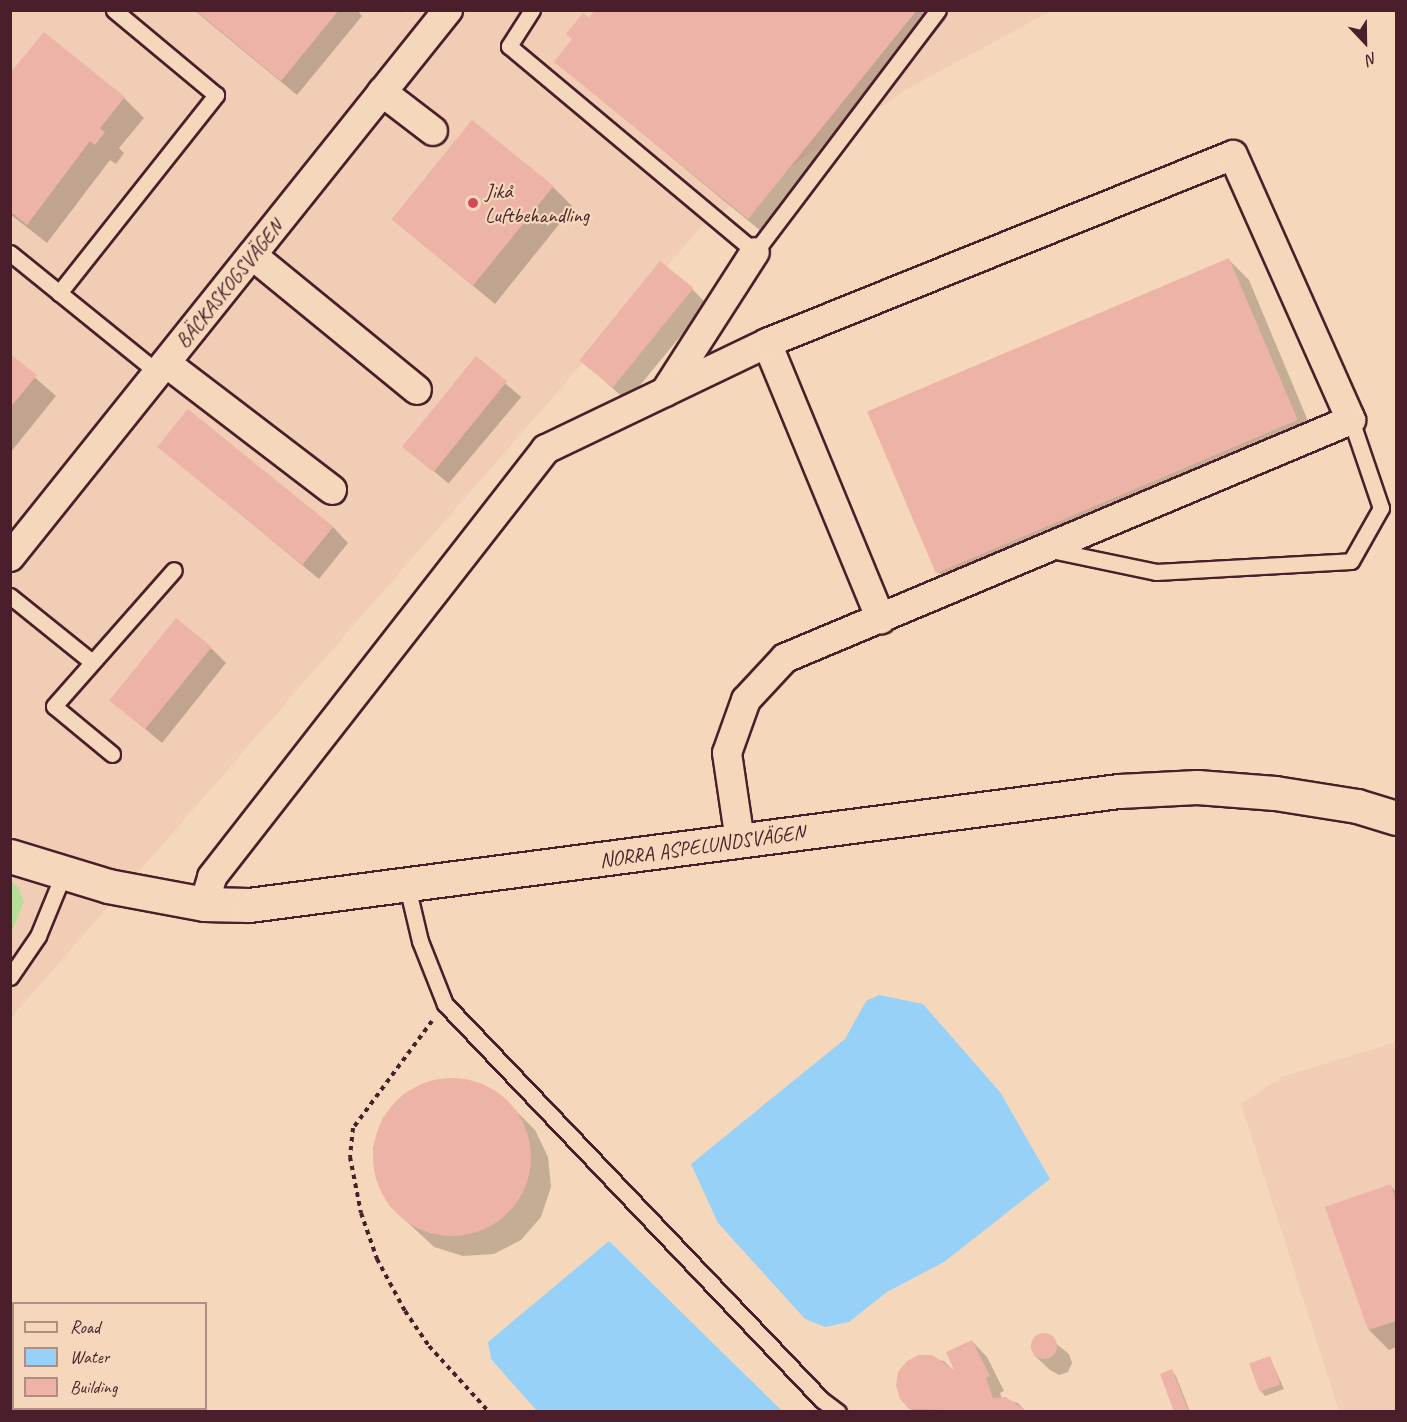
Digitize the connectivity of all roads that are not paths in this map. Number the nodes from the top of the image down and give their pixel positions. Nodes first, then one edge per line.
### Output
1 (114, 10) edge
2 (447, 10) edge
3 (532, 10) edge
4 (938, 10) edge
5 (382, 92) junction
6 (434, 131) dead end
7 (755, 252) junction
8 (10, 253) edge
9 (252, 255) junction
10 (59, 293) junction
11 (767, 343) junction
12 (162, 368) junction
13 (417, 390) dead end
14 (664, 392) junction
15 (1351, 420) junction
16 (333, 490) dead end
17 (1048, 550) junction
18 (10, 557) edge
19 (174, 570) dead end
20 (10, 596) edge
21 (881, 619) junction
22 (92, 662) junction
23 (112, 754) dead end
24 (1396, 818) edge
25 (740, 842) junction
26 (10, 856) edge
27 (63, 875) junction
28 (407, 886) junction
29 (204, 904) junction
30 (10, 978) edge
31 (821, 1406) edge
32 (837, 1412) edge

1 - 10 lane
2 - 5 street, BÄCKASKOGSVÄGEN
3 - 7 lane
4 - 7 lane
5 - 6 street
5 - 9 street, BÄCKASKOGSVÄGEN
7 - 14 street
8 - 10 lane
9 - 12 street, BÄCKASKOGSVÄGEN
9 - 13 street
10 - 12 lane
11 - 14 street
11 - 15 street
11 - 21 street
12 - 16 street
12 - 18 street, BÄCKASKOGSVÄGEN
14 - 29 street
15 - 17 street
15 - 17 lane
17 - 21 street
19 - 22 lane
20 - 22 lane
21 - 25 street
22 - 23 lane
24 - 25 street, NORRA ASPELUNDSVÄGEN
25 - 28 street, NORRA ASPELUNDSVÄGEN
26 - 27 street, NORRA ASPELUNDSVÄGEN
27 - 29 street, NORRA ASPELUNDSVÄGEN
27 - 30 lane
28 - 29 street, NORRA ASPELUNDSVÄGEN
28 - 31 lane
31 - 32 lane

